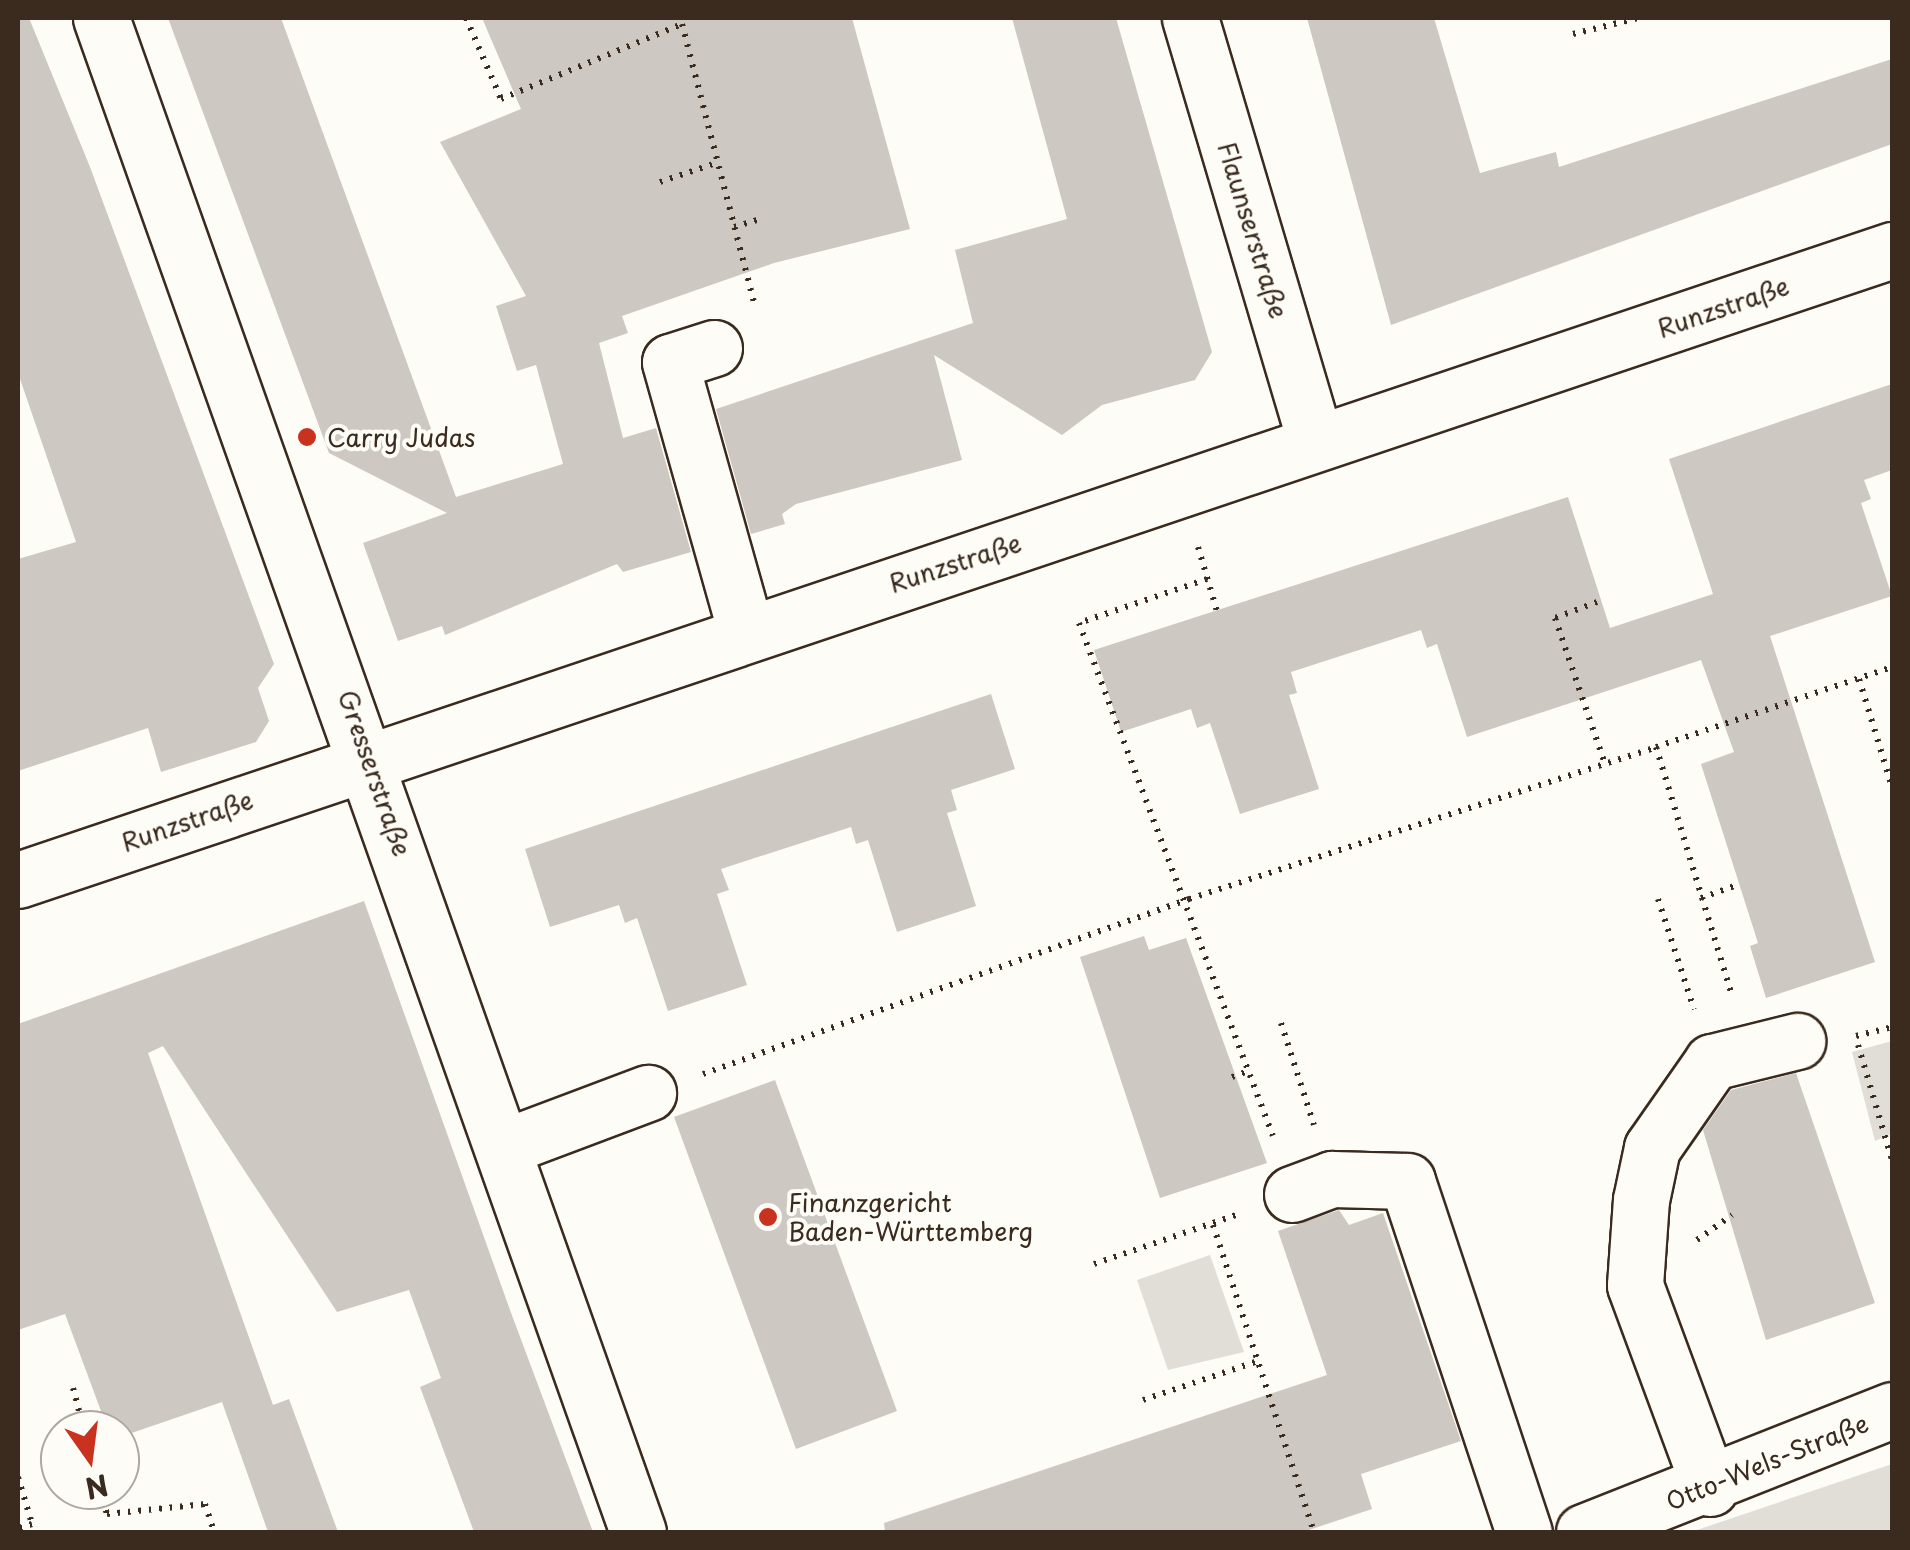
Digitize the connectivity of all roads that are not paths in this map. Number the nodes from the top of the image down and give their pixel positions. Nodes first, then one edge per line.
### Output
1 (101, 18) edge
2 (1190, 18) edge
3 (1892, 250) edge
4 (714, 348) road end
5 (1316, 443) junction
6 (746, 632) junction
7 (370, 757) junction
8 (18, 880) edge
9 (1775, 1048) road end
10 (648, 1094) road end
11 (504, 1148) junction
12 (1291, 1194) road end
13 (1892, 1410) edge
14 (1710, 1488) junction
15 (638, 1532) edge
16 (1524, 1532) edge
17 (1584, 1532) edge

1 - 7 street, Gresserstraße
2 - 5 street, Flaunserstraße
3 - 5 street, Runzstraße
4 - 6 street
5 - 6 street, Runzstraße
6 - 7 street, Runzstraße
7 - 8 street, Runzstraße
7 - 11 street, Gresserstraße
9 - 14 street
10 - 11 street
11 - 15 street, Gresserstraße
12 - 16 street
13 - 14 street, Otto-Wels-Straße
14 - 17 street, Otto-Wels-Straße

